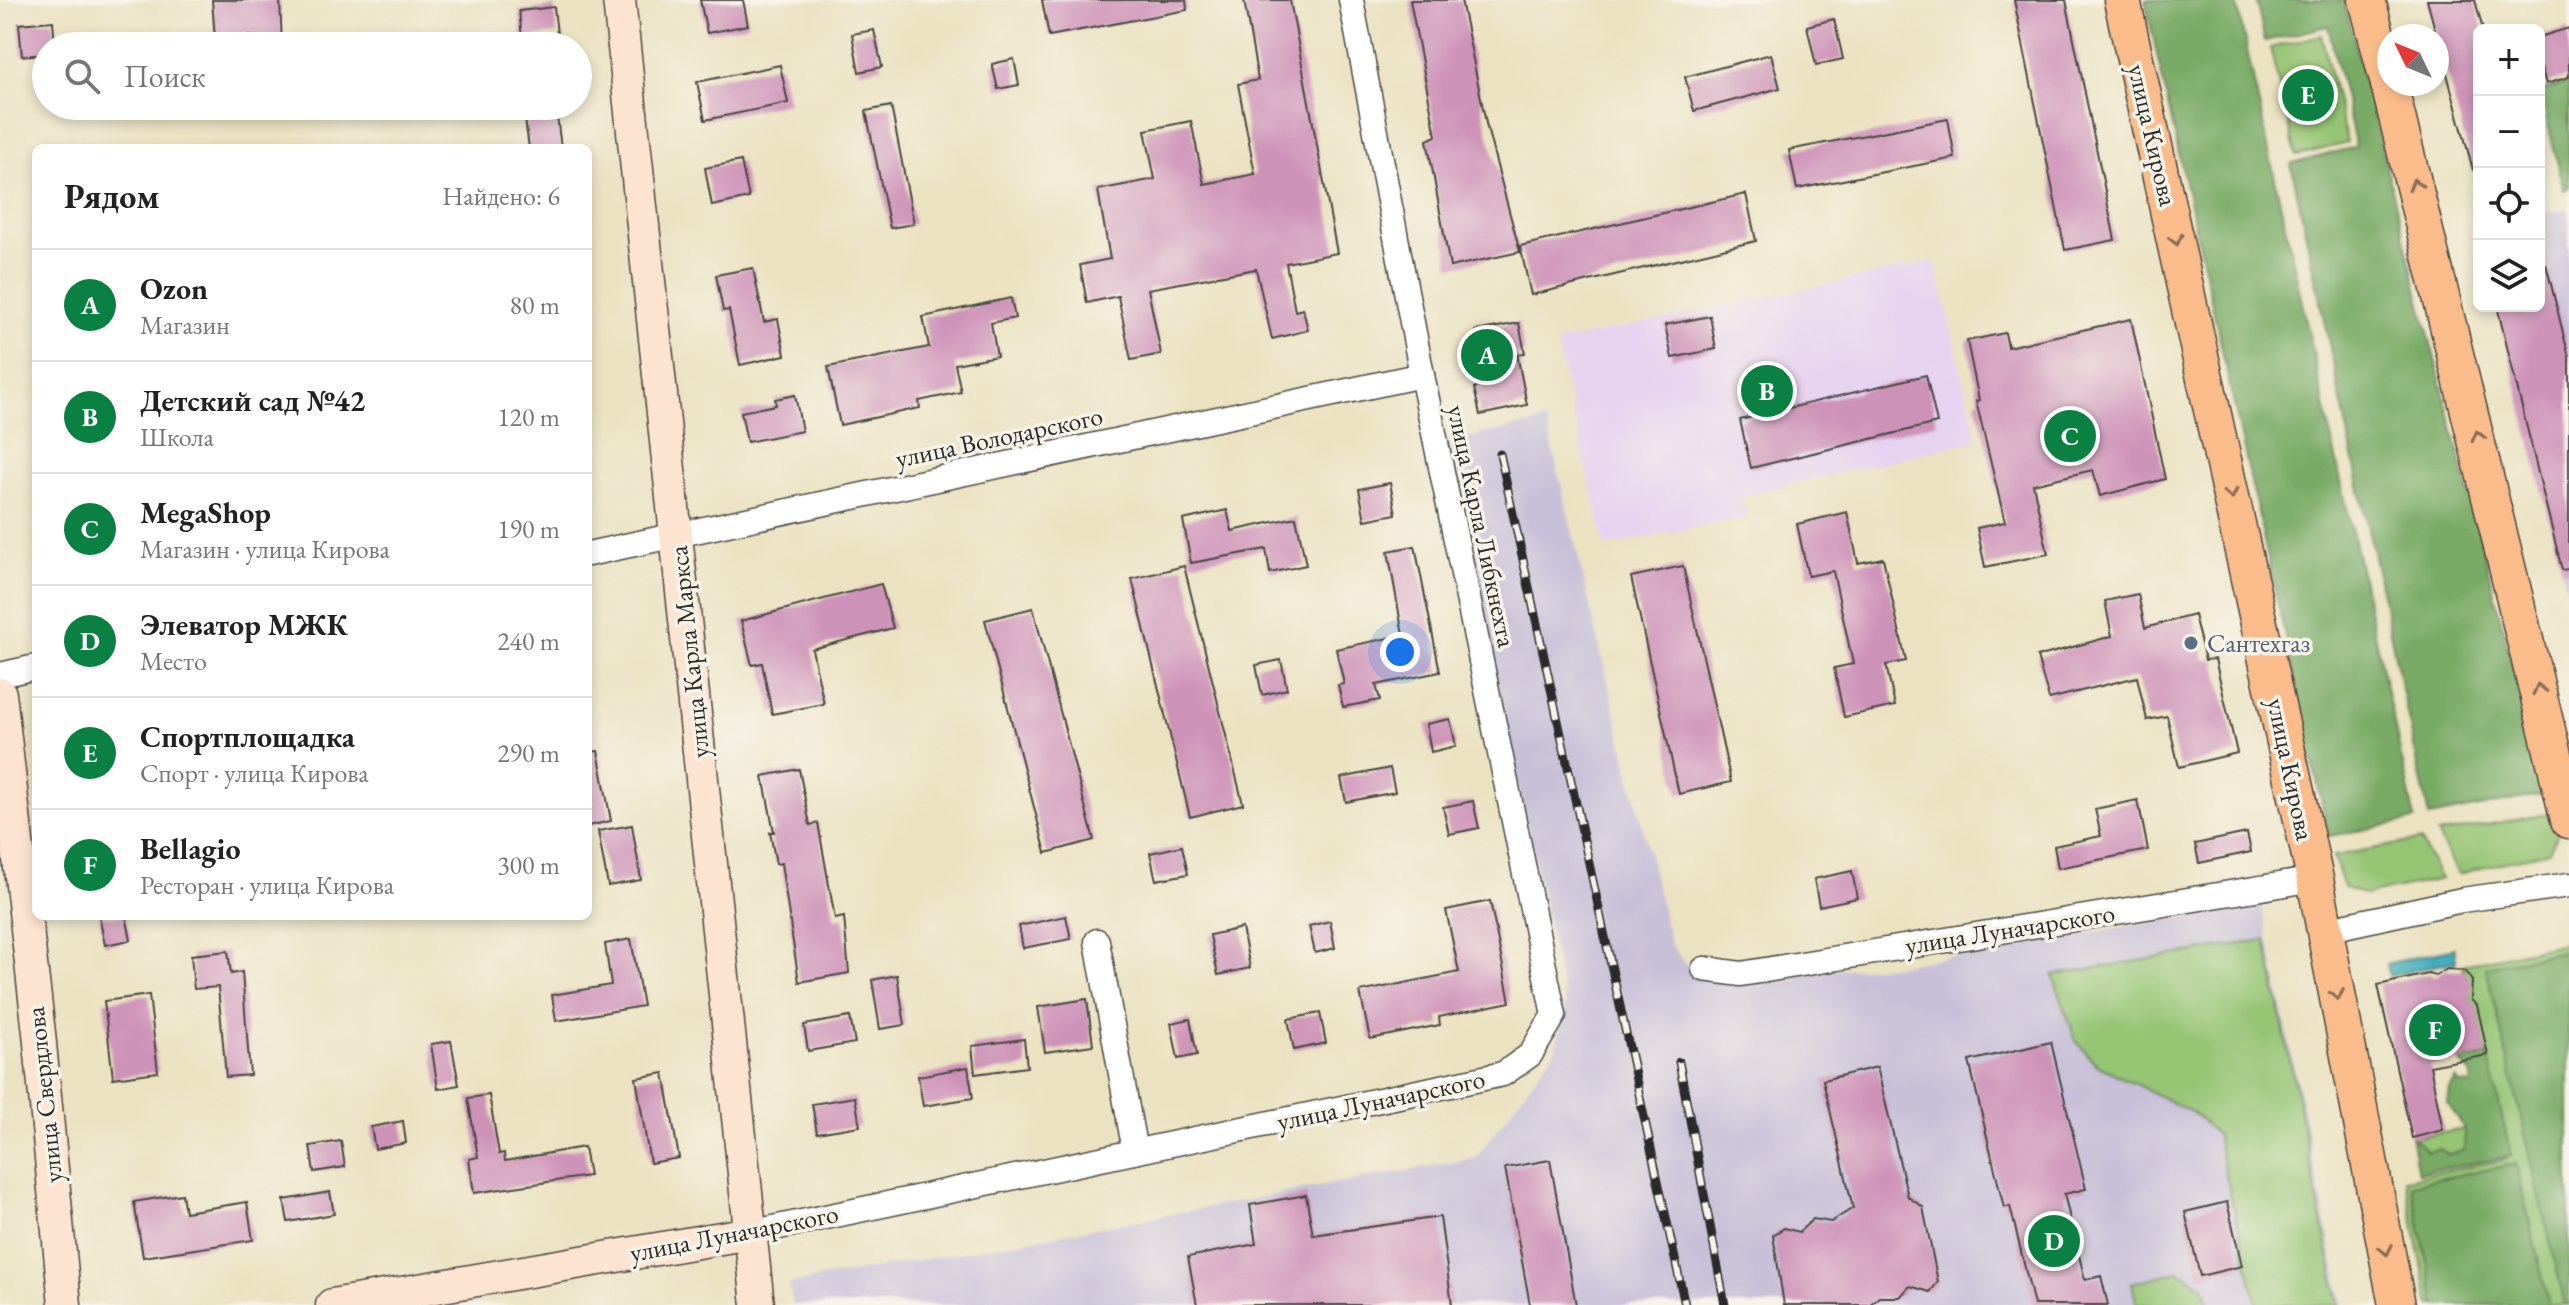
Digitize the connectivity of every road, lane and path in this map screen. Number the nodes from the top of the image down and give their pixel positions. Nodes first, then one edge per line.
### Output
1 (619, 0) edge
2 (1351, 0) edge
3 (2122, 0) edge
4 (2367, 0) edge
5 (2377, 38) edge
6 (2392, 96) edge
7 (1422, 375) junction
8 (677, 535) junction
9 (592, 553) edge
10 (32, 668) edge
11 (0, 675) edge
12 (0, 694) edge
13 (2569, 820) edge
14 (2315, 879) junction
15 (2569, 885) edge
16 (2325, 930) junction
17 (1097, 941) dead end
18 (1704, 969) dead end
19 (1554, 1015) joint
20 (1135, 1152) junction
21 (750, 1233) junction
22 (65, 1305) edge
23 (332, 1305) edge
24 (758, 1305) edge
25 (2397, 1305) edge

1 - 8 street, улица Карла Маркса
2 - 7 street, улица Карла Либкнехта
3 -> 14 main road, улица Кирова
4 - 5 main road
13 -> 6 main road
7 - 8 street, улица Володарского
7 - 19 street, улица Карла Либкнехта
8 - 9 street, улица Володарского
8 - 21 street, улица Карла Маркса
10 - 11 street
12 - 22 street, улица Свердлова
14 - 16 main road, улица Кирова
14 - 18 street, улица Луначарского
15 - 16 street
16 -> 25 main road, улица Кирова
17 - 20 street
19 - 20 street, улица Луначарского
20 - 21 street, улица Луначарского
21 - 23 street, улица Луначарского
21 - 24 street, улица Карла Маркса

